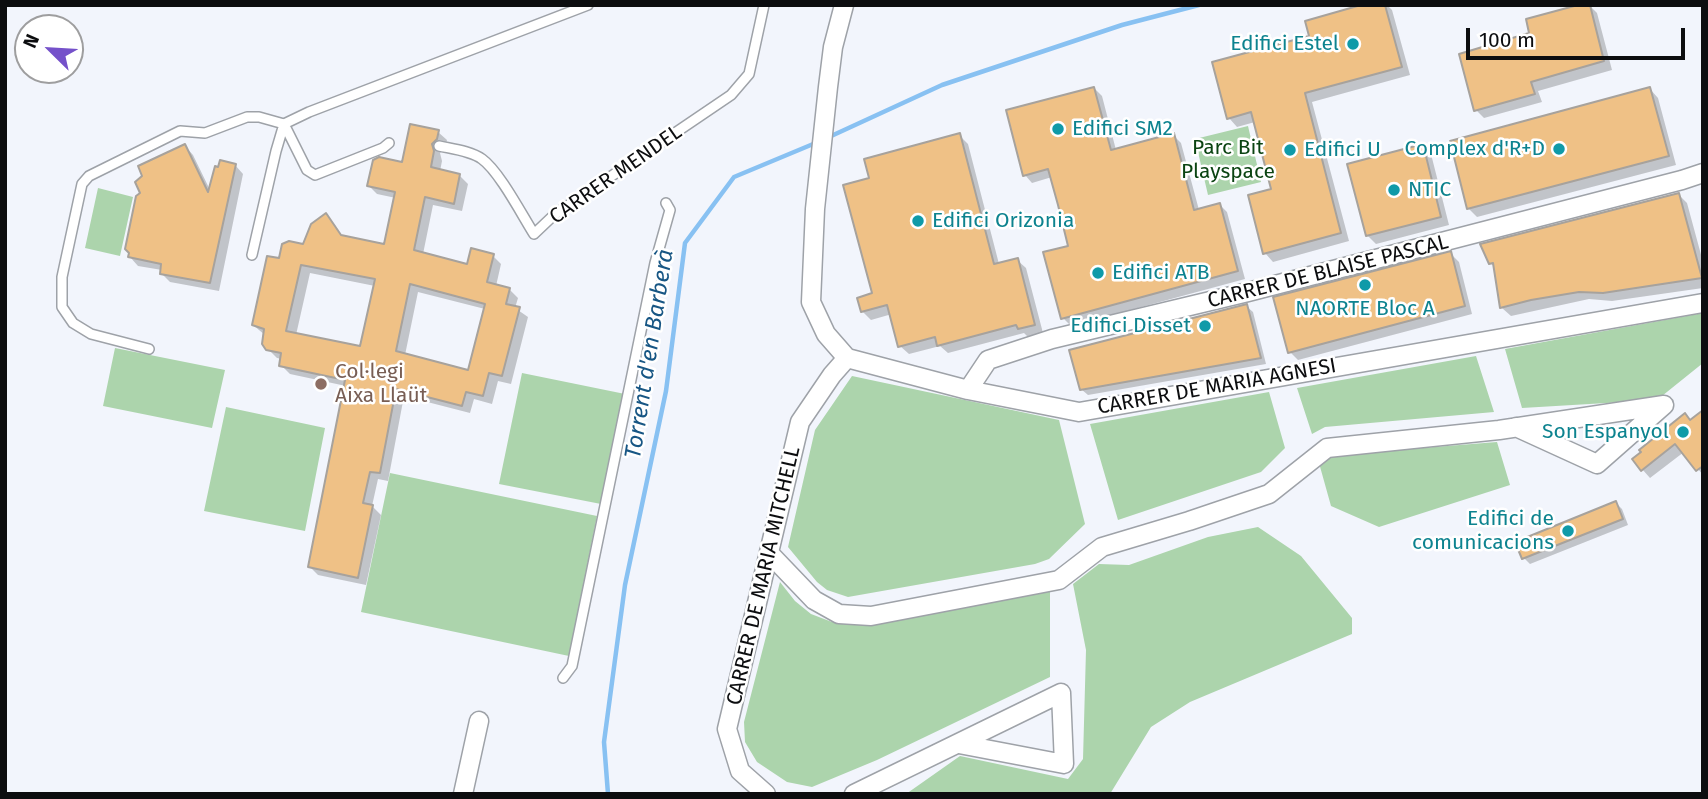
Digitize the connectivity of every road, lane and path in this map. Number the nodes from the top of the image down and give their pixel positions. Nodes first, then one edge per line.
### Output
1 (588, 5) edge
2 (764, 5) edge
3 (844, 5) edge
4 (284, 124) junction
5 (389, 143) dead end
6 (439, 146) dead end
7 (1703, 173) edge
8 (666, 203) dead end
9 (253, 255) dead end
10 (1703, 303) edge
11 (149, 349) dead end
12 (847, 358) junction
13 (968, 390) junction
14 (1516, 427) junction
15 (769, 554) junction
16 (563, 678) dead end
17 (479, 721) dead end
18 (959, 744) junction
19 (463, 794) edge
20 (766, 794) edge
21 (855, 794) edge

1 - 4 lane
2 - 6 lane, CARRER MENDEL
3 - 12 street
4 - 5 lane
4 - 9 lane
4 - 11 lane
7 - 13 street, CARRER DE BLAISE PASCAL
8 - 16 lane
10 - 13 street, CARRER DE MARIA AGNESI
12 - 13 street, CARRER DE MARIA AGNESI
12 - 15 street, CARRER DE MARIA MITCHELL
14 - 14 street
14 - 15 street
15 - 20 street, CARRER DE MARIA MITCHELL
17 - 19 street
18 - 18 street
18 - 21 street

